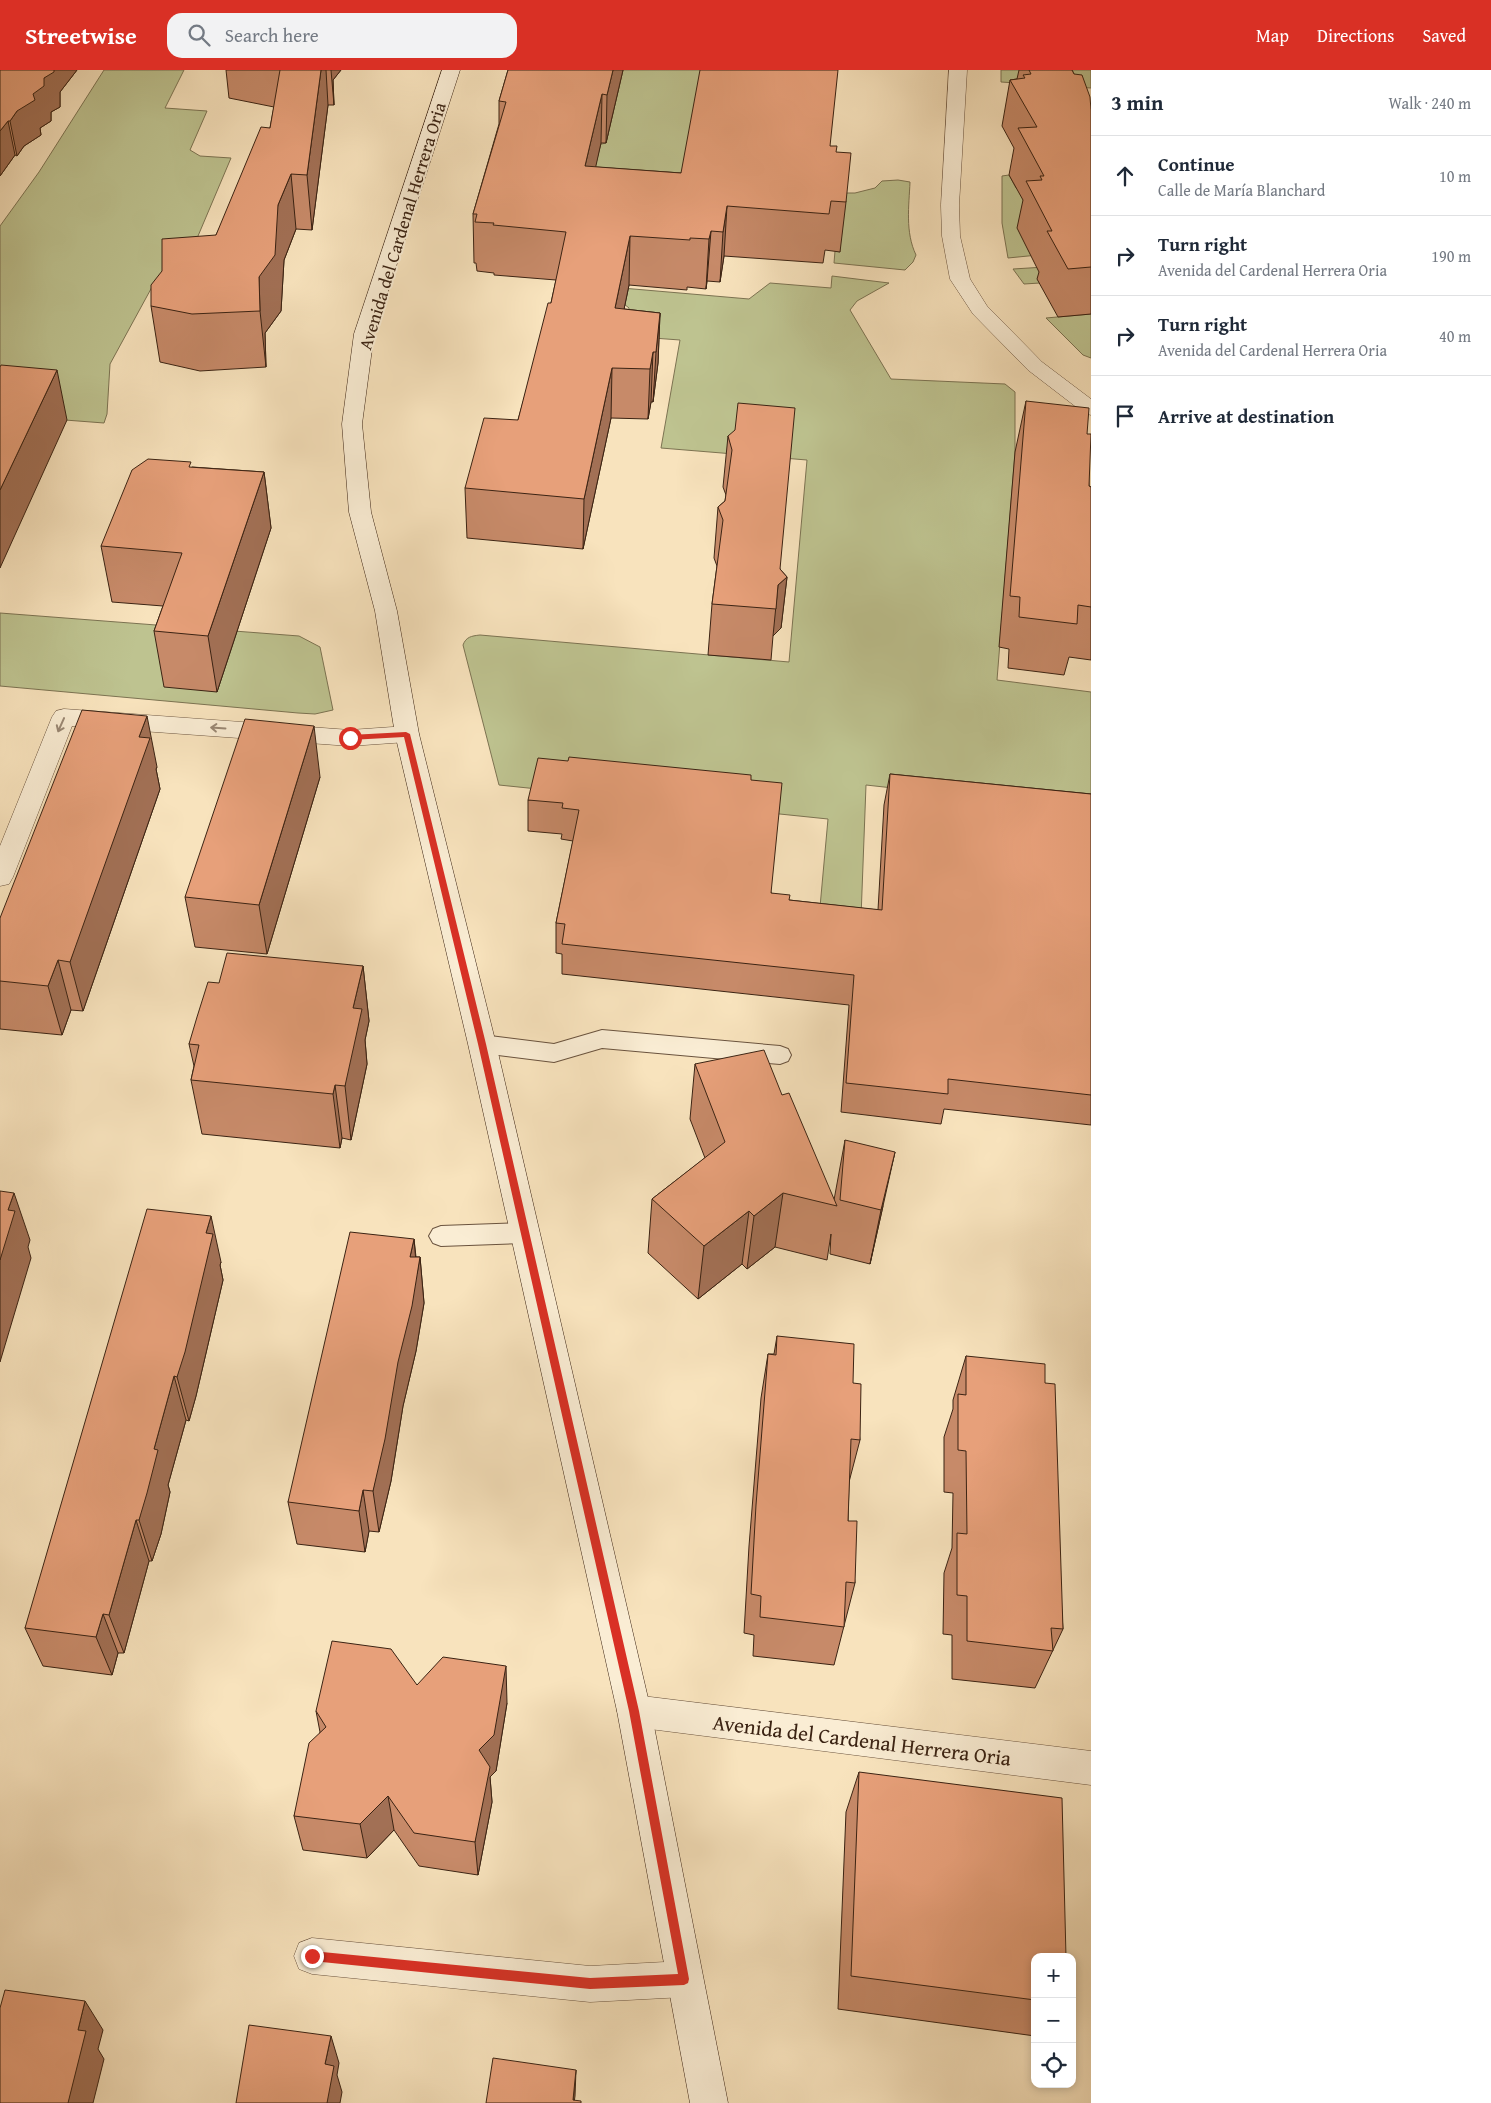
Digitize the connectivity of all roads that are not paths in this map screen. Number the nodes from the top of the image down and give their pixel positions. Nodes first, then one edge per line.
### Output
1 (451, 70) edge
2 (958, 70) edge
3 (1091, 409) edge
4 (406, 734) junction
5 (0, 877) edge
6 (482, 1044) junction
7 (780, 1055) dead end
8 (526, 1233) junction
9 (441, 1236) dead end
10 (634, 1711) junction
11 (1091, 1768) edge
12 (312, 1956) dead end
13 (684, 1979) junction
14 (709, 2103) edge

1 - 4 main road, Avenida del Cardenal Herrera Oria
2 - 3 main road
4 -> 5 main road
4 - 6 main road, Avenida del Cardenal Herrera Oria
6 - 7 lane
6 - 8 main road, Avenida del Cardenal Herrera Oria
8 - 9 lane
8 - 10 main road, Avenida del Cardenal Herrera Oria
10 - 11 main road, Avenida del Cardenal Herrera Oria
10 - 13 main road, Avenida del Cardenal Herrera Oria
12 - 13 main road
13 - 14 main road, Avenida del Cardenal Herrera Oria

